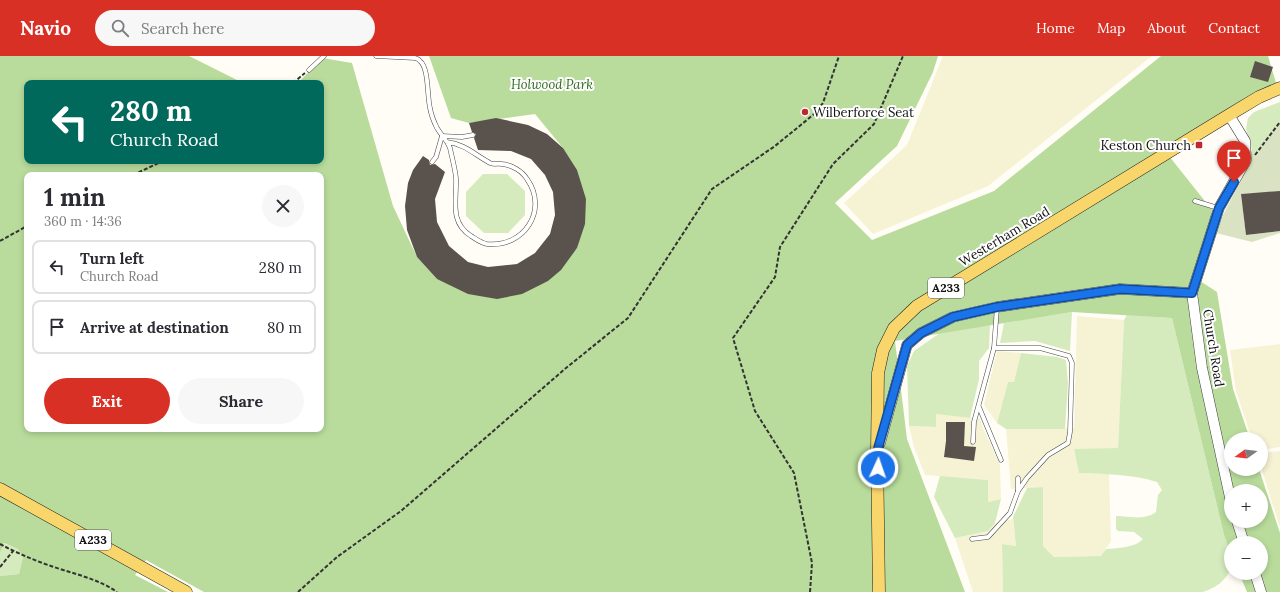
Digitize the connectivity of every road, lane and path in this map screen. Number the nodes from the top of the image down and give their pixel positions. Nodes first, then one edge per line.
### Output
1 (324, 56) edge
2 (376, 56) edge
3 (839, 56) edge
4 (903, 56) edge
5 (309, 70) joint
6 (297, 80) edge
7 (1280, 88) edge
8 (1229, 115) junction
9 (1280, 122) edge
10 (473, 135) dead end
11 (442, 136) junction
12 (447, 142) junction
13 (1252, 158) dead end
14 (432, 162) dead end
15 (157, 164) edge
16 (139, 172) edge
17 (1195, 201) dead end
18 (1219, 208) junction
19 (24, 228) edge
20 (0, 241) edge
21 (1192, 293) junction
22 (997, 307) junction
23 (994, 348) junction
24 (978, 406) junction
25 (973, 442) dead end
26 (877, 452) junction
27 (1001, 460) dead end
28 (1018, 478) dead end
29 (1227, 484) edge
30 (0, 489) edge
31 (1018, 491) junction
32 (972, 540) dead end
33 (0, 544) edge
34 (13, 551) junction
35 (0, 568) edge
36 (1257, 580) edge
37 (117, 592) edge
38 (186, 592) edge
39 (298, 592) edge
40 (810, 592) edge
41 (879, 592) edge
42 (1261, 592) edge

1 - 5 lane
2 - 11 lane
3 - 39 path
4 - 40 path
5 - 6 path
7 - 8 main road, Westerham Road / A233
8 - 18 street, Church Road
8 - 26 main road, Westerham Road / A233
9 - 13 path
10 - 11 lane
11 - 12 lane
11 - 14 lane
12 - 12 lane
15 - 16 path
17 - 18 lane
18 - 21 street, Church Road
19 - 20 path
21 - 22 street
21 - 29 street, Church Road
22 - 23 lane
22 - 26 street
23 - 24 lane
23 - 31 lane
24 - 25 lane
24 - 27 lane
26 - 41 main road, Westerham Road / A233
28 - 31 lane
30 - 38 main road, A233
31 - 32 lane
33 - 34 path
34 - 35 path
34 - 37 path
36 - 42 street

